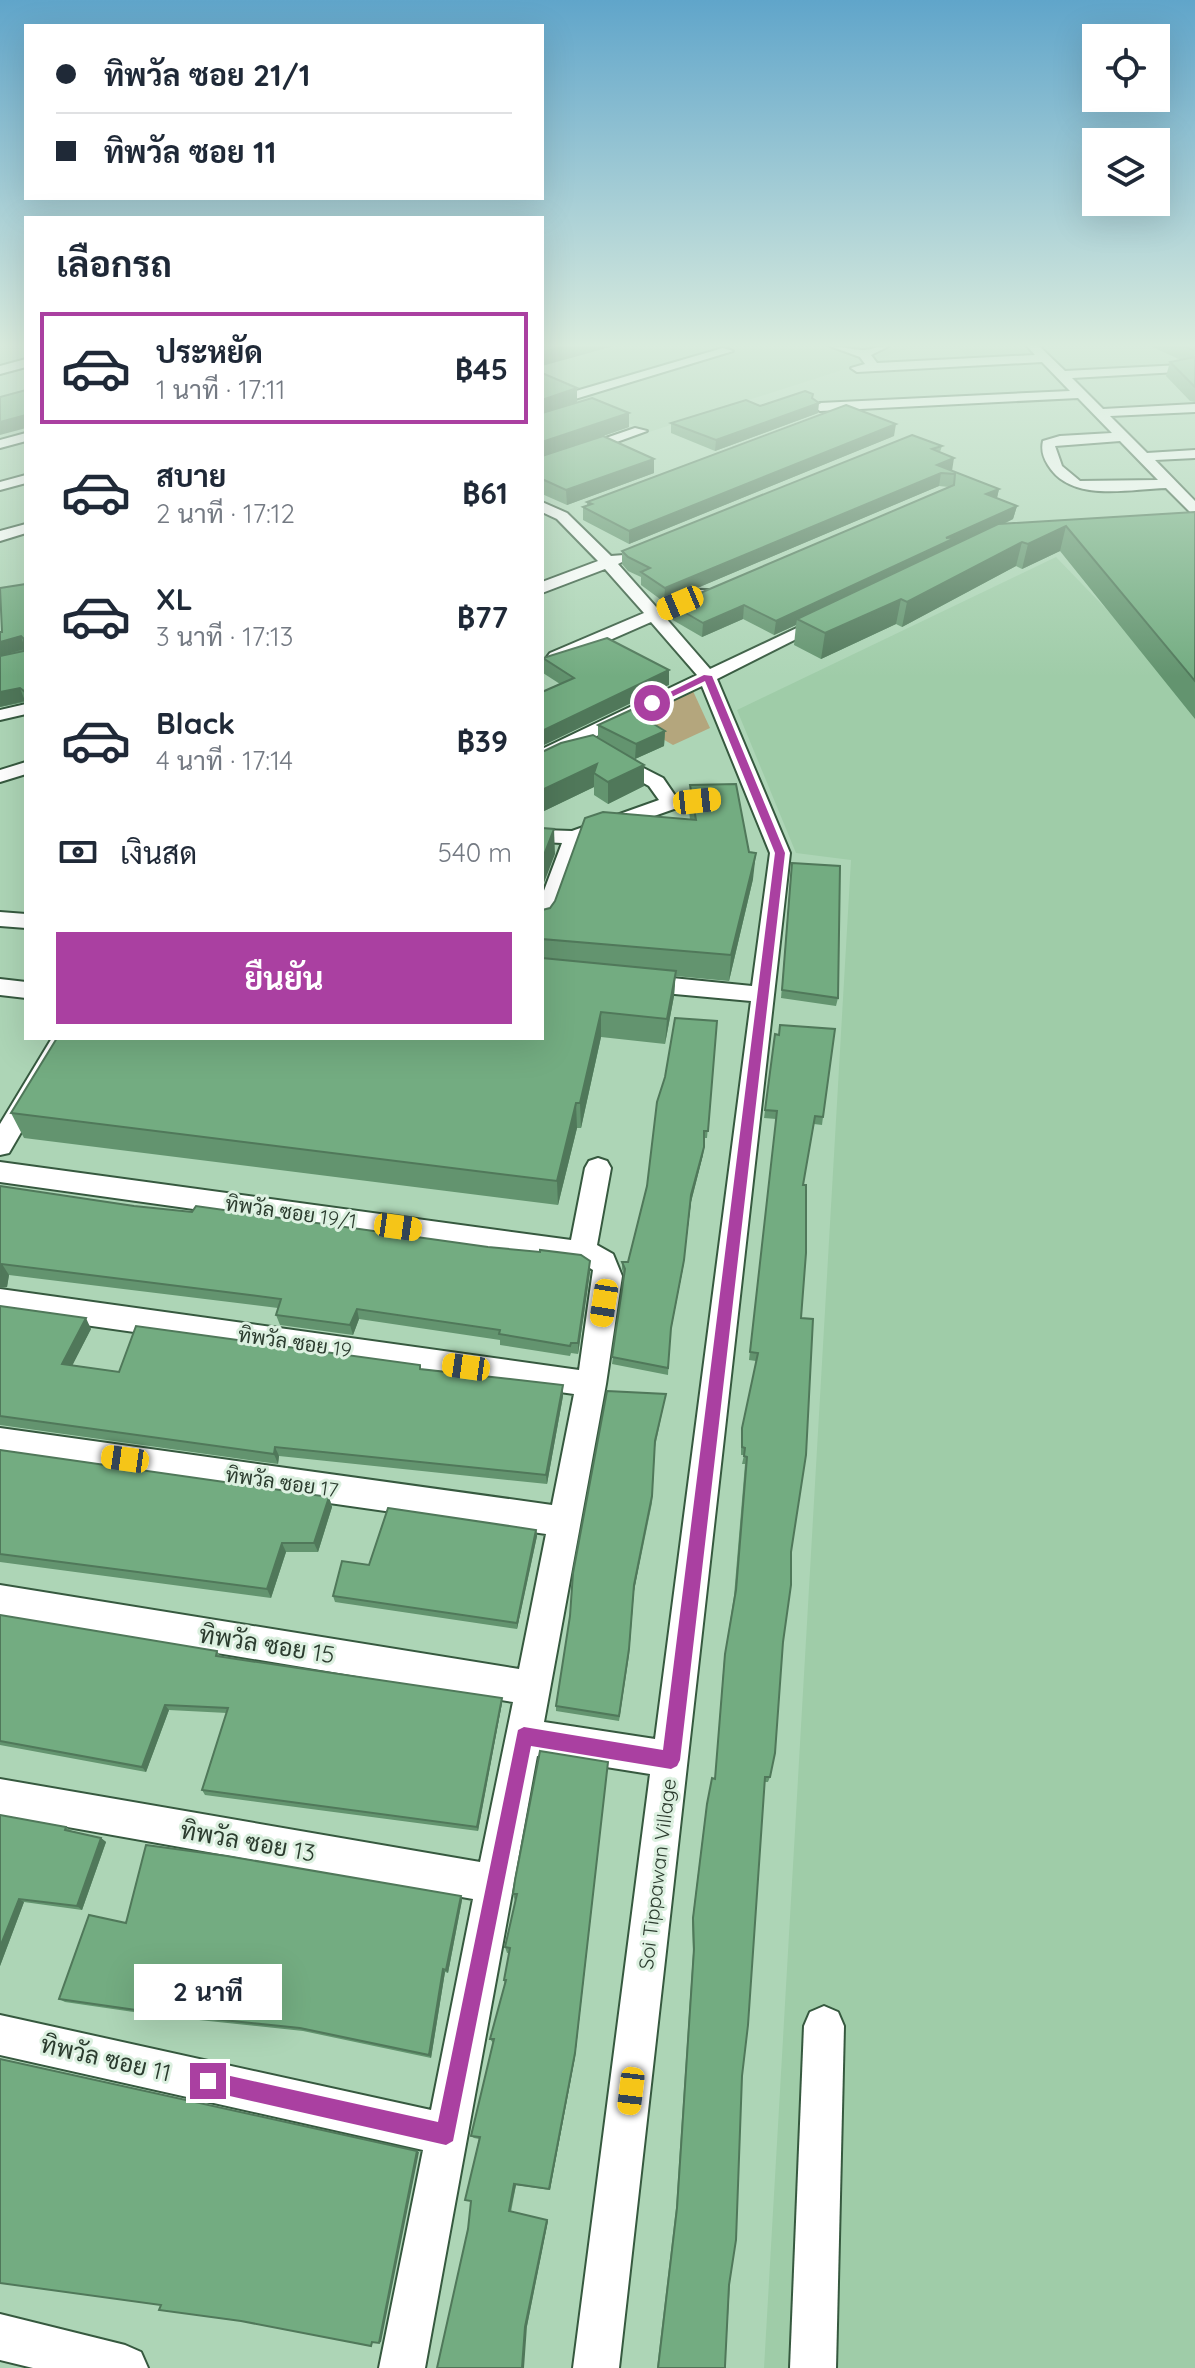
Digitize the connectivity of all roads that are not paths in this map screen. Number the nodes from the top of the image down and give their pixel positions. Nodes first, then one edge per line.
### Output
1 (566, 457) edge
2 (1050, 457) edge
3 (1143, 457) joint
4 (1152, 457) edge
5 (544, 464) edge
6 (24, 480) edge
7 (1170, 484) junction
8 (0, 486) edge
9 (544, 507) edge
10 (1194, 507) edge
11 (569, 513) junction
12 (544, 522) edge
13 (24, 529) edge
14 (0, 536) edge
15 (636, 551) edge
16 (608, 562) junction
17 (725, 585) edge
18 (544, 587) edge
19 (848, 610) edge
20 (651, 615) junction
21 (556, 657) edge
22 (707, 676) junction
23 (24, 709) edge
24 (0, 715) edge
25 (544, 755) edge
26 (544, 767) edge
27 (24, 769) edge
28 (0, 776) edge
29 (755, 795) junction
30 (671, 803) junction
31 (544, 836) edge
32 (574, 837) junction
33 (544, 920) edge
34 (621, 981) edge
35 (0, 987) edge
36 (24, 990) edge
37 (762, 995) junction
38 (62, 1040) edge
39 (10, 1110) edge
40 (0, 1146) edge
41 (598, 1168) dead end
42 (0, 1172) edge
43 (582, 1252) junction
44 (0, 1301) edge
45 (591, 1384) junction
46 (0, 1442) edge
47 (564, 1522) junction
48 (0, 1601) edge
49 (533, 1688) junction
50 (524, 1736) junction
51 (671, 1760) junction
52 (0, 1797) edge
53 (497, 1884) junction
54 (824, 2026) dead end
55 (0, 2035) edge
56 (446, 2134) junction
57 (0, 2337) edge
58 (125, 2368) edge
59 (402, 2368) edge
60 (596, 2368) edge
61 (813, 2368) edge

1 - 5 street
2 - 7 street
3 - 4 street
3 - 7 street
6 - 8 street
7 - 10 street
9 - 11 street, Soi Tippawan Village
11 - 12 street
11 - 16 street, Soi Tippawan Village
13 - 14 street
15 - 16 street
16 - 18 street
16 - 20 street, Soi Tippawan Village
17 - 20 street
19 - 22 street
20 - 21 street
20 - 22 street, Soi Tippawan Village
22 - 25 street
22 - 29 street, Soi Tippawan Village
23 - 24 street
26 - 30 street
27 - 28 street
29 - 30 street
29 - 37 street, Soi Tippawan Village
30 - 32 street
31 - 32 street
32 - 33 street
34 - 37 street
35 - 36 street
37 - 51 street, Soi Tippawan Village
38 - 39 street
39 - 40 street
41 - 43 street
42 - 43 street, ทิพวัล ซอย 19/1
43 - 45 street
44 - 45 street, ทิพวัล ซอย 19
45 - 47 street
46 - 47 street, ทิพวัล ซอย 17
47 - 49 street
48 - 49 street, ทิพวัล ซอย 15
49 - 50 street
50 - 51 street
50 - 53 street
51 - 60 street, Soi Tippawan Village
52 - 53 street, ทิพวัล ซอย 13
53 - 56 street
54 - 61 street
55 - 56 street, ทิพวัล ซอย 11
56 - 59 street
57 - 58 street

